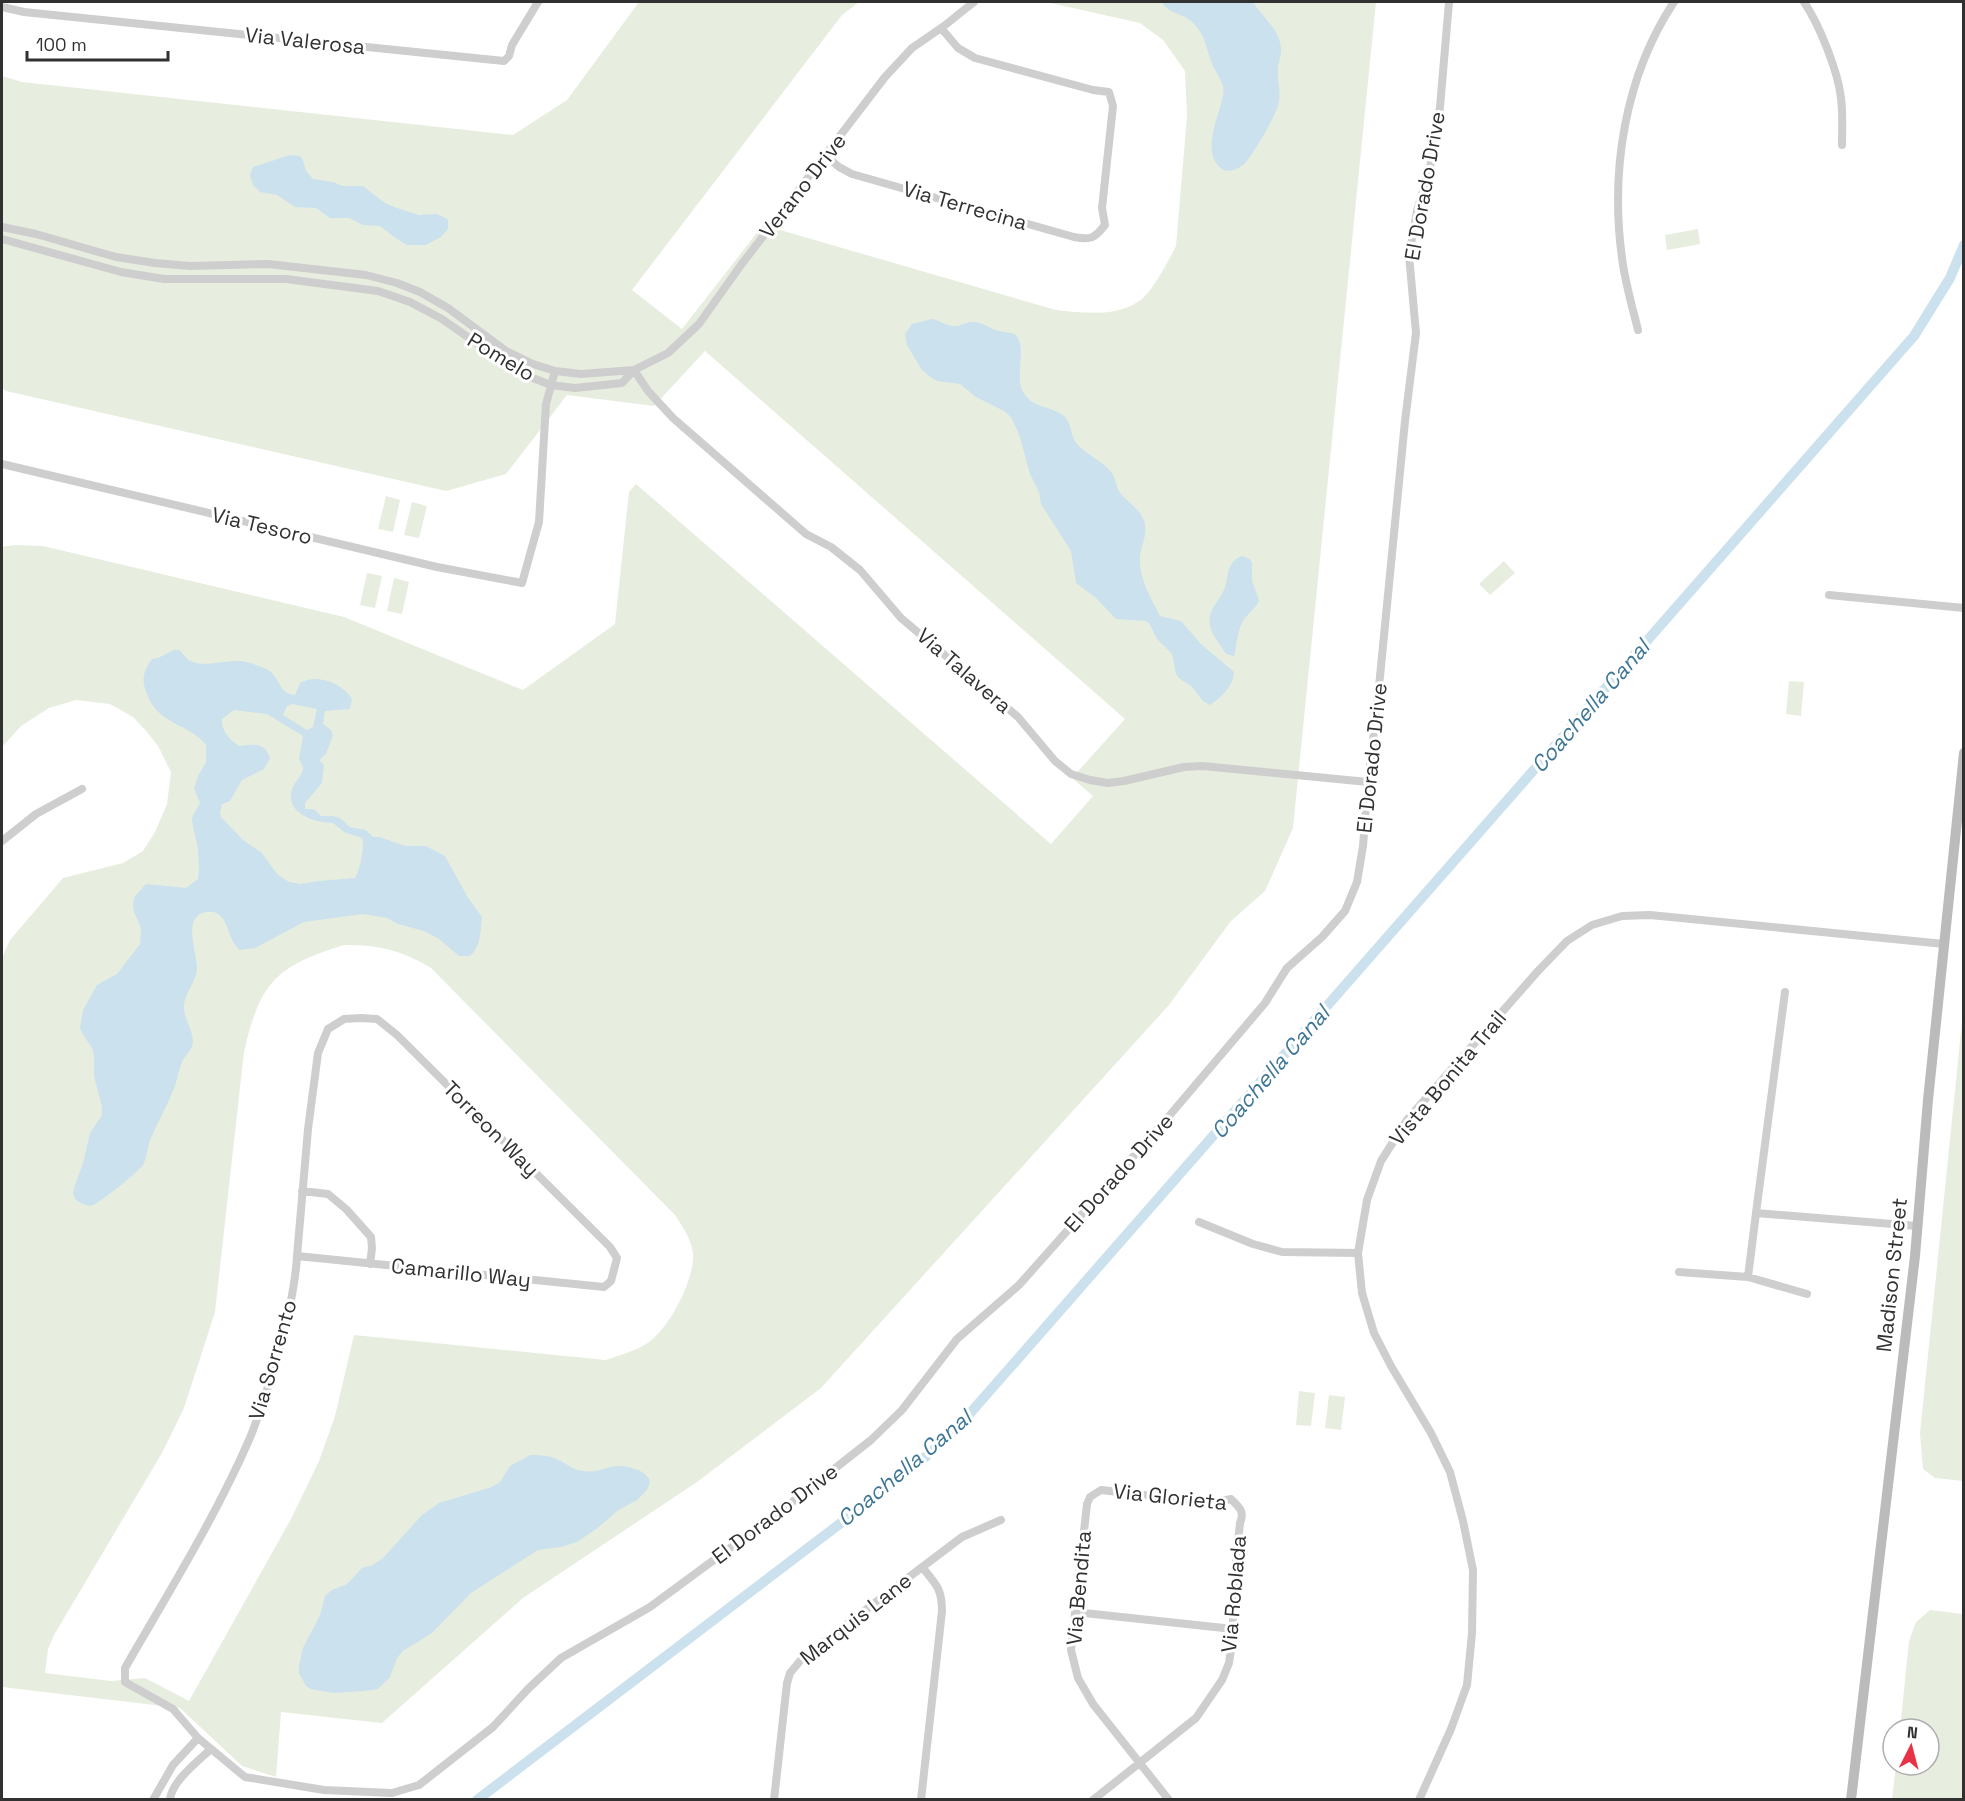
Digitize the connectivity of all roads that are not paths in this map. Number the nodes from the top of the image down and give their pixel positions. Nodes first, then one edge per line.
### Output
1 (538, 2) edge
2 (974, 2) edge
3 (1449, 2) edge
4 (1674, 2) edge
5 (1804, 2) edge
6 (2, 7) edge
7 (941, 28) junction
8 (1842, 145) dead end
9 (826, 156) junction
10 (2, 227) edge
11 (2, 239) edge
12 (1638, 330) dead end
13 (634, 370) junction
14 (555, 371) junction
15 (551, 385) junction
16 (2, 464) edge
17 (1828, 595) dead end
18 (1964, 608) edge
19 (1964, 753) edge
20 (1368, 782) junction
21 (82, 789) dead end
22 (2, 841) edge
23 (1944, 944) junction
24 (1785, 992) dead end
25 (344, 1019) joint
26 (303, 1191) junction
27 (1756, 1213) junction
28 (1199, 1222) dead end
29 (1917, 1226) junction
30 (1358, 1253) junction
31 (297, 1256) junction
32 (370, 1264) junction
33 (616, 1269) joint
34 (1679, 1272) dead end
35 (1748, 1277) junction
36 (1807, 1294) dead end
37 (1096, 1492) joint
38 (1242, 1510) joint
39 (1001, 1520) dead end
40 (922, 1567) junction
41 (1075, 1612) junction
42 (1233, 1629) junction
43 (125, 1682) joint
44 (198, 1738) junction
45 (211, 1749) junction
46 (1140, 1762) junction
47 (153, 1800) edge
48 (170, 1800) edge
49 (774, 1800) edge
50 (921, 1800) edge
51 (1093, 1800) edge
52 (1169, 1800) edge
53 (1419, 1800) edge
54 (1851, 1800) edge

1 - 6 street, Via Valerosa
2 - 7 street, Verano Drive
3 - 20 street, El Dorado Drive
4 - 12 street
5 - 8 street
7 - 9 street, Verano Drive
7 - 9 street, Via Terrecina
9 - 13 street, Verano Drive
10 - 14 street, Pomelo
11 - 15 street, Pomelo
13 - 14 street, Pomelo
13 - 15 street, Pomelo
13 - 20 street, Via Talavera
14 - 15 street
15 - 16 street, Via Tesoro
17 - 18 street
19 - 23 street, Madison Street
20 - 45 street, El Dorado Drive
21 - 22 street
23 - 29 street, Madison Street
23 - 30 street, Vista Bonita Trail
24 - 27 street
25 - 26 street, Via Sorrento
25 - 33 street, Torreon Way
26 - 31 street, Via Sorrento
26 - 32 street
27 - 29 street
27 - 35 street
28 - 30 street
29 - 54 street, Madison Street
30 - 53 street, Vista Bonita Trail
31 - 32 street, Camarillo Way
31 - 43 street, Via Sorrento
32 - 33 street, Camarillo Way
34 - 35 street
35 - 36 street
37 - 38 street, Via Glorieta
37 - 41 street, Via Bendita
38 - 42 street, Via Roblada
39 - 40 street, Marquis Lane
40 - 49 street, Marquis Lane
40 - 50 street
41 - 42 street
41 - 46 street, Via Bendita
42 - 46 street, Via Roblada
43 - 44 street, El Dorado Drive
44 - 45 street, El Dorado Drive
44 - 47 street
45 - 48 street
46 - 51 street, Via Roblada
46 - 52 street, Via Bendita

